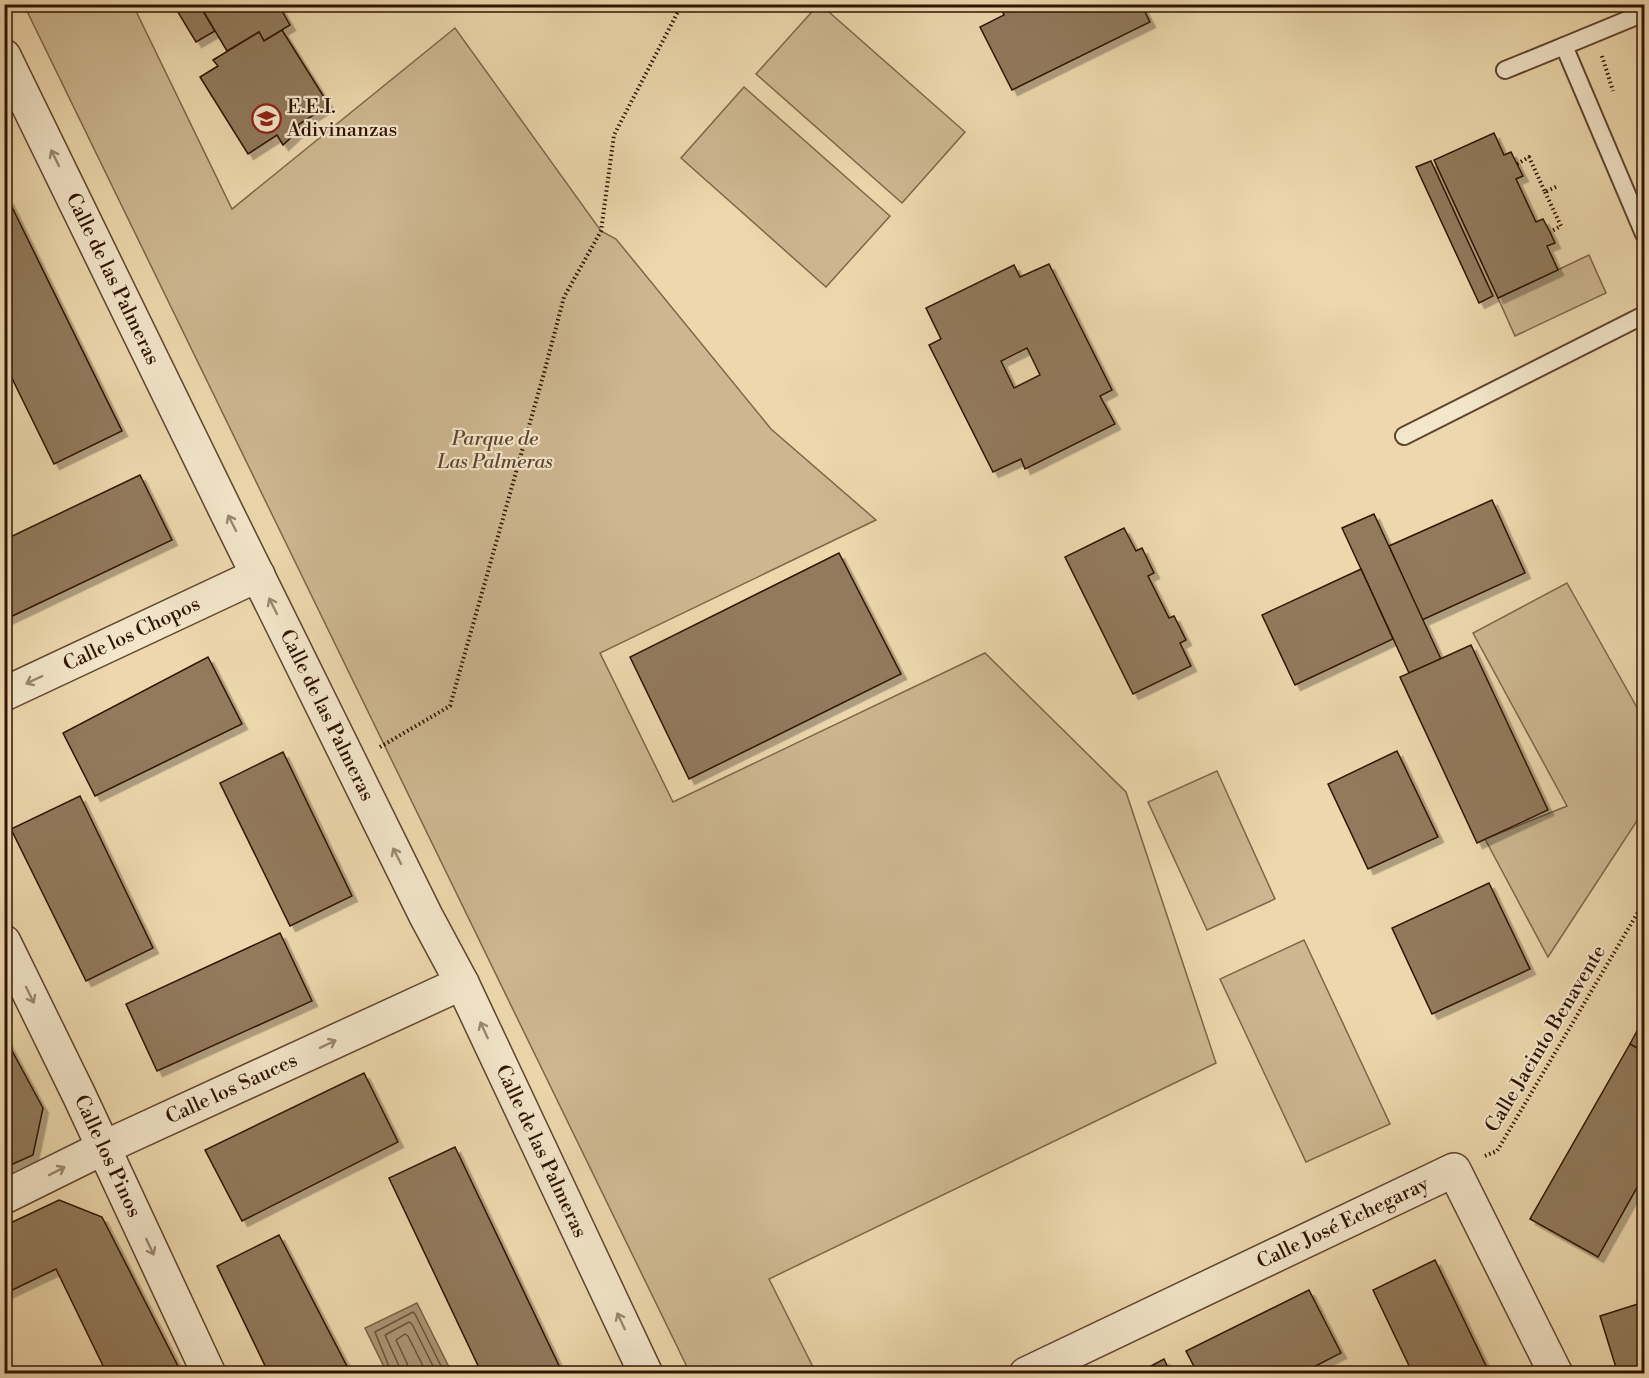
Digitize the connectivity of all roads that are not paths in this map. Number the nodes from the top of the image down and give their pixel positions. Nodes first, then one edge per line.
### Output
1 (1644, 13) edge
2 (1564, 46) junction
3 (4, 56) edge
4 (1505, 70) dead end
5 (1644, 234) edge
6 (1644, 315) edge
7 (1404, 436) dead end
8 (258, 575) junction
9 (4, 694) edge
10 (4, 942) edge
11 (462, 983) junction
12 (103, 1148) junction
13 (4, 1197) edge
14 (209, 1374) edge
15 (646, 1374) edge
16 (1026, 1374) edge
17 (1556, 1374) edge

1 - 2 lane
2 - 4 lane
2 - 5 lane
8 -> 3 street, Calle de las Palmeras
6 - 7 lane
8 -> 9 street, Calle los Chopos
11 -> 8 street, Calle de las Palmeras
10 -> 12 street, Calle los Pinos
12 -> 11 street, Calle los Sauces
15 -> 11 street, Calle de las Palmeras
13 -> 12 street, Calle los Sauces
12 -> 14 street, Calle los Pinos
16 - 17 street, Calle José Echegaray

